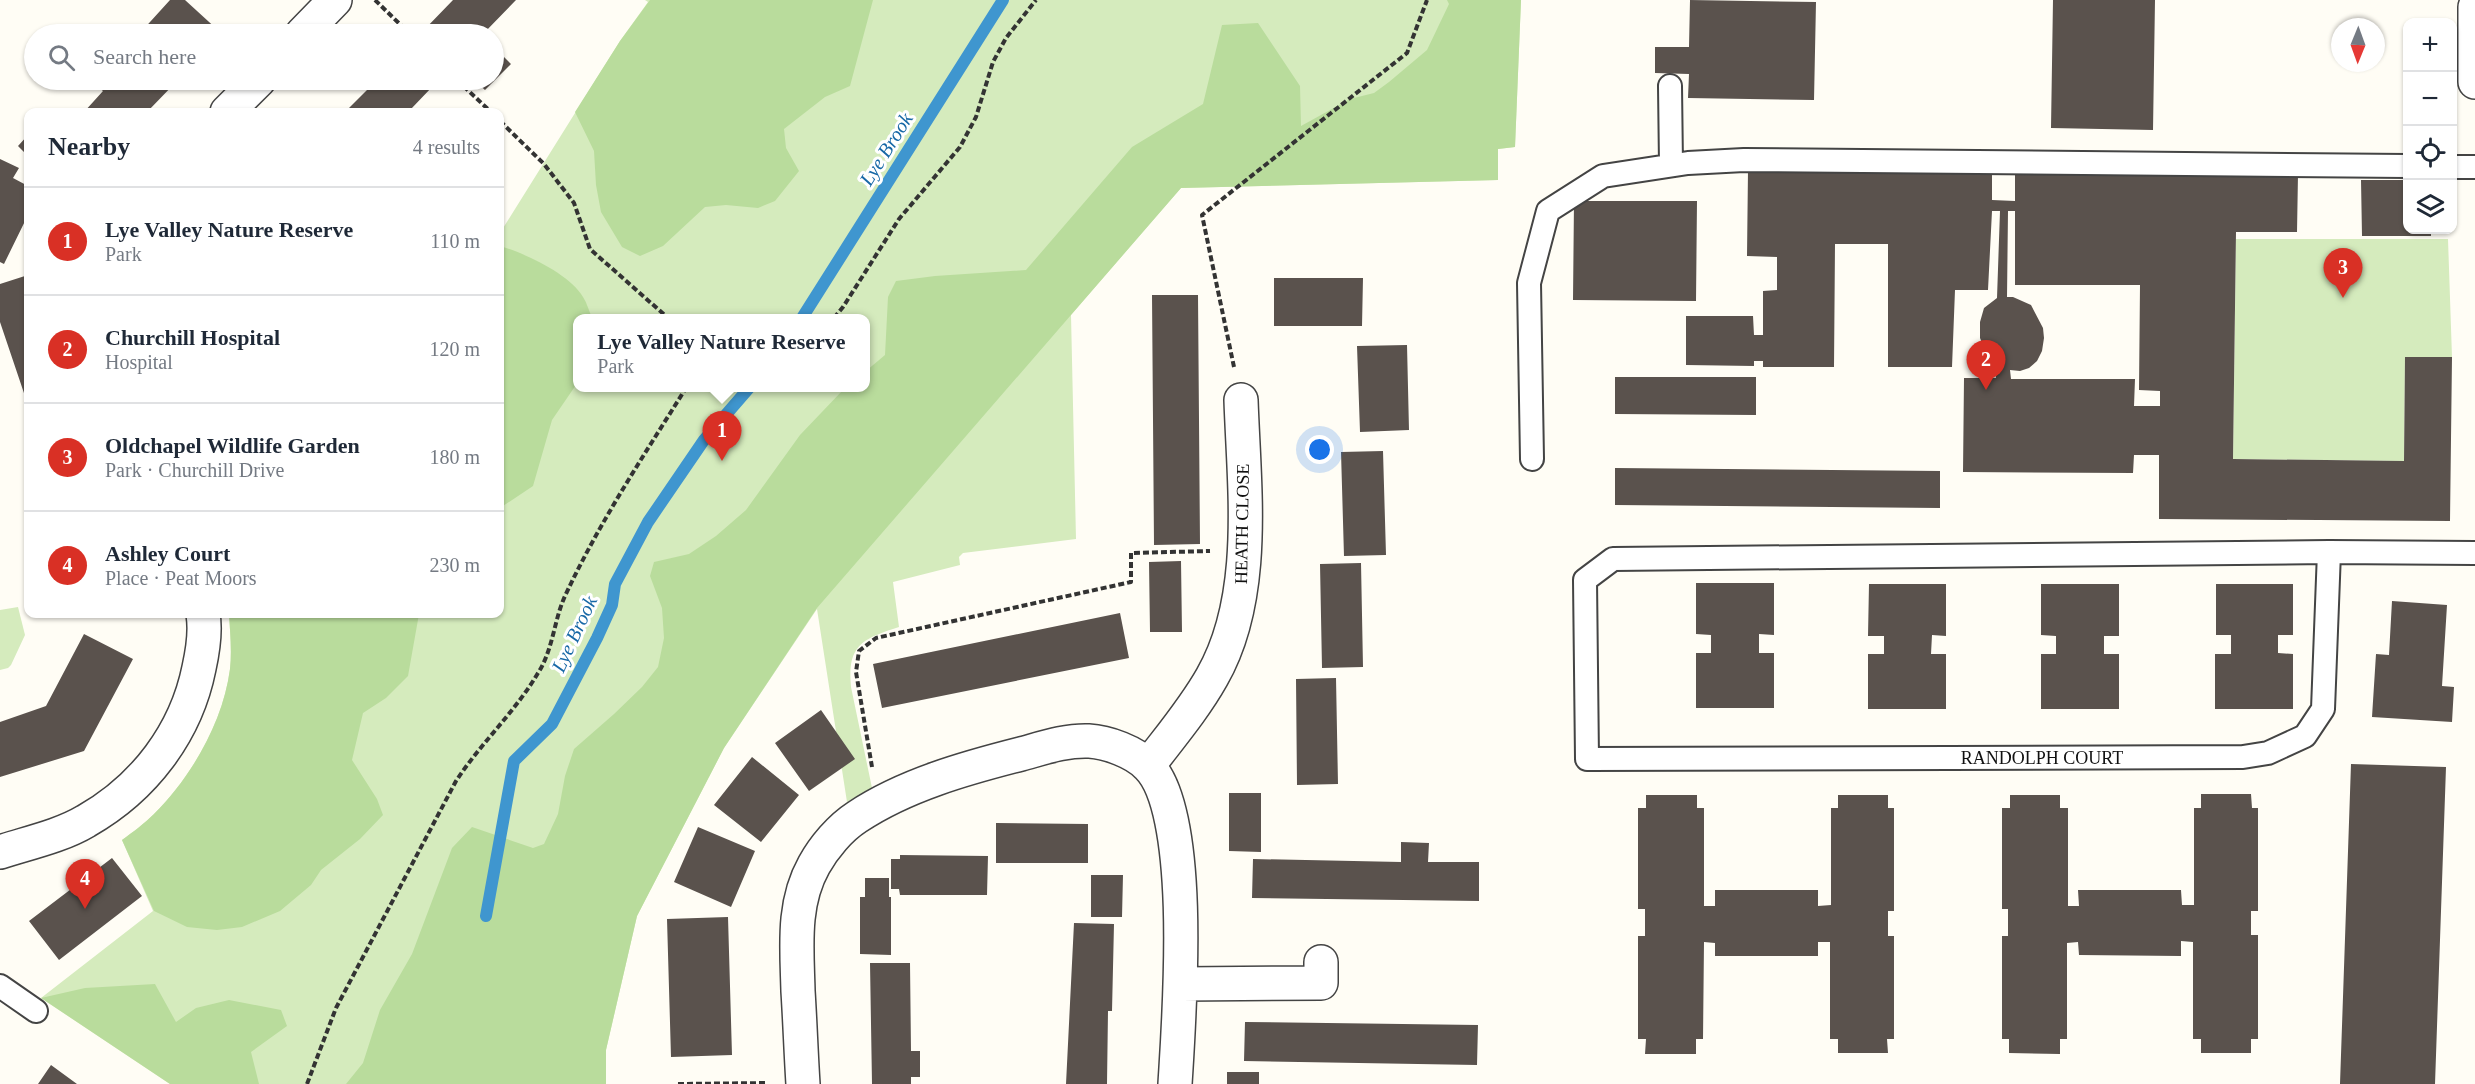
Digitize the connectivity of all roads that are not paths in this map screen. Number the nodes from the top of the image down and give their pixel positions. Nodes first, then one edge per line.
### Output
1 (334, 0) edge
2 (2475, 7) edge
3 (311, 24) edge
4 (2475, 82) edge
5 (1670, 86) dead end
6 (249, 90) edge
7 (232, 108) edge
8 (1671, 165) junction
9 (2403, 166) edge
10 (2457, 167) edge
11 (2475, 167) edge
12 (1241, 400) road end
13 (1532, 459) dead end
14 (2329, 552) junction
15 (2475, 553) edge
16 (202, 618) edge
17 (1148, 766) junction
18 (0, 852) edge
19 (1321, 962) dead end
20 (1182, 984) junction
21 (0, 986) edge
22 (36, 1011) dead end
23 (802, 1083) edge
24 (1175, 1084) edge

1 - 3 street
2 - 4 street
5 - 8 lane
6 - 7 street
8 - 9 lane
8 - 13 lane
10 - 11 lane
12 - 17 street, HEATH CLOSE
14 - 14 lane, RANDOLPH COURT
14 - 15 lane
16 - 18 street
17 - 20 street
17 - 23 street
19 - 20 street
20 - 24 street
21 - 22 lane

